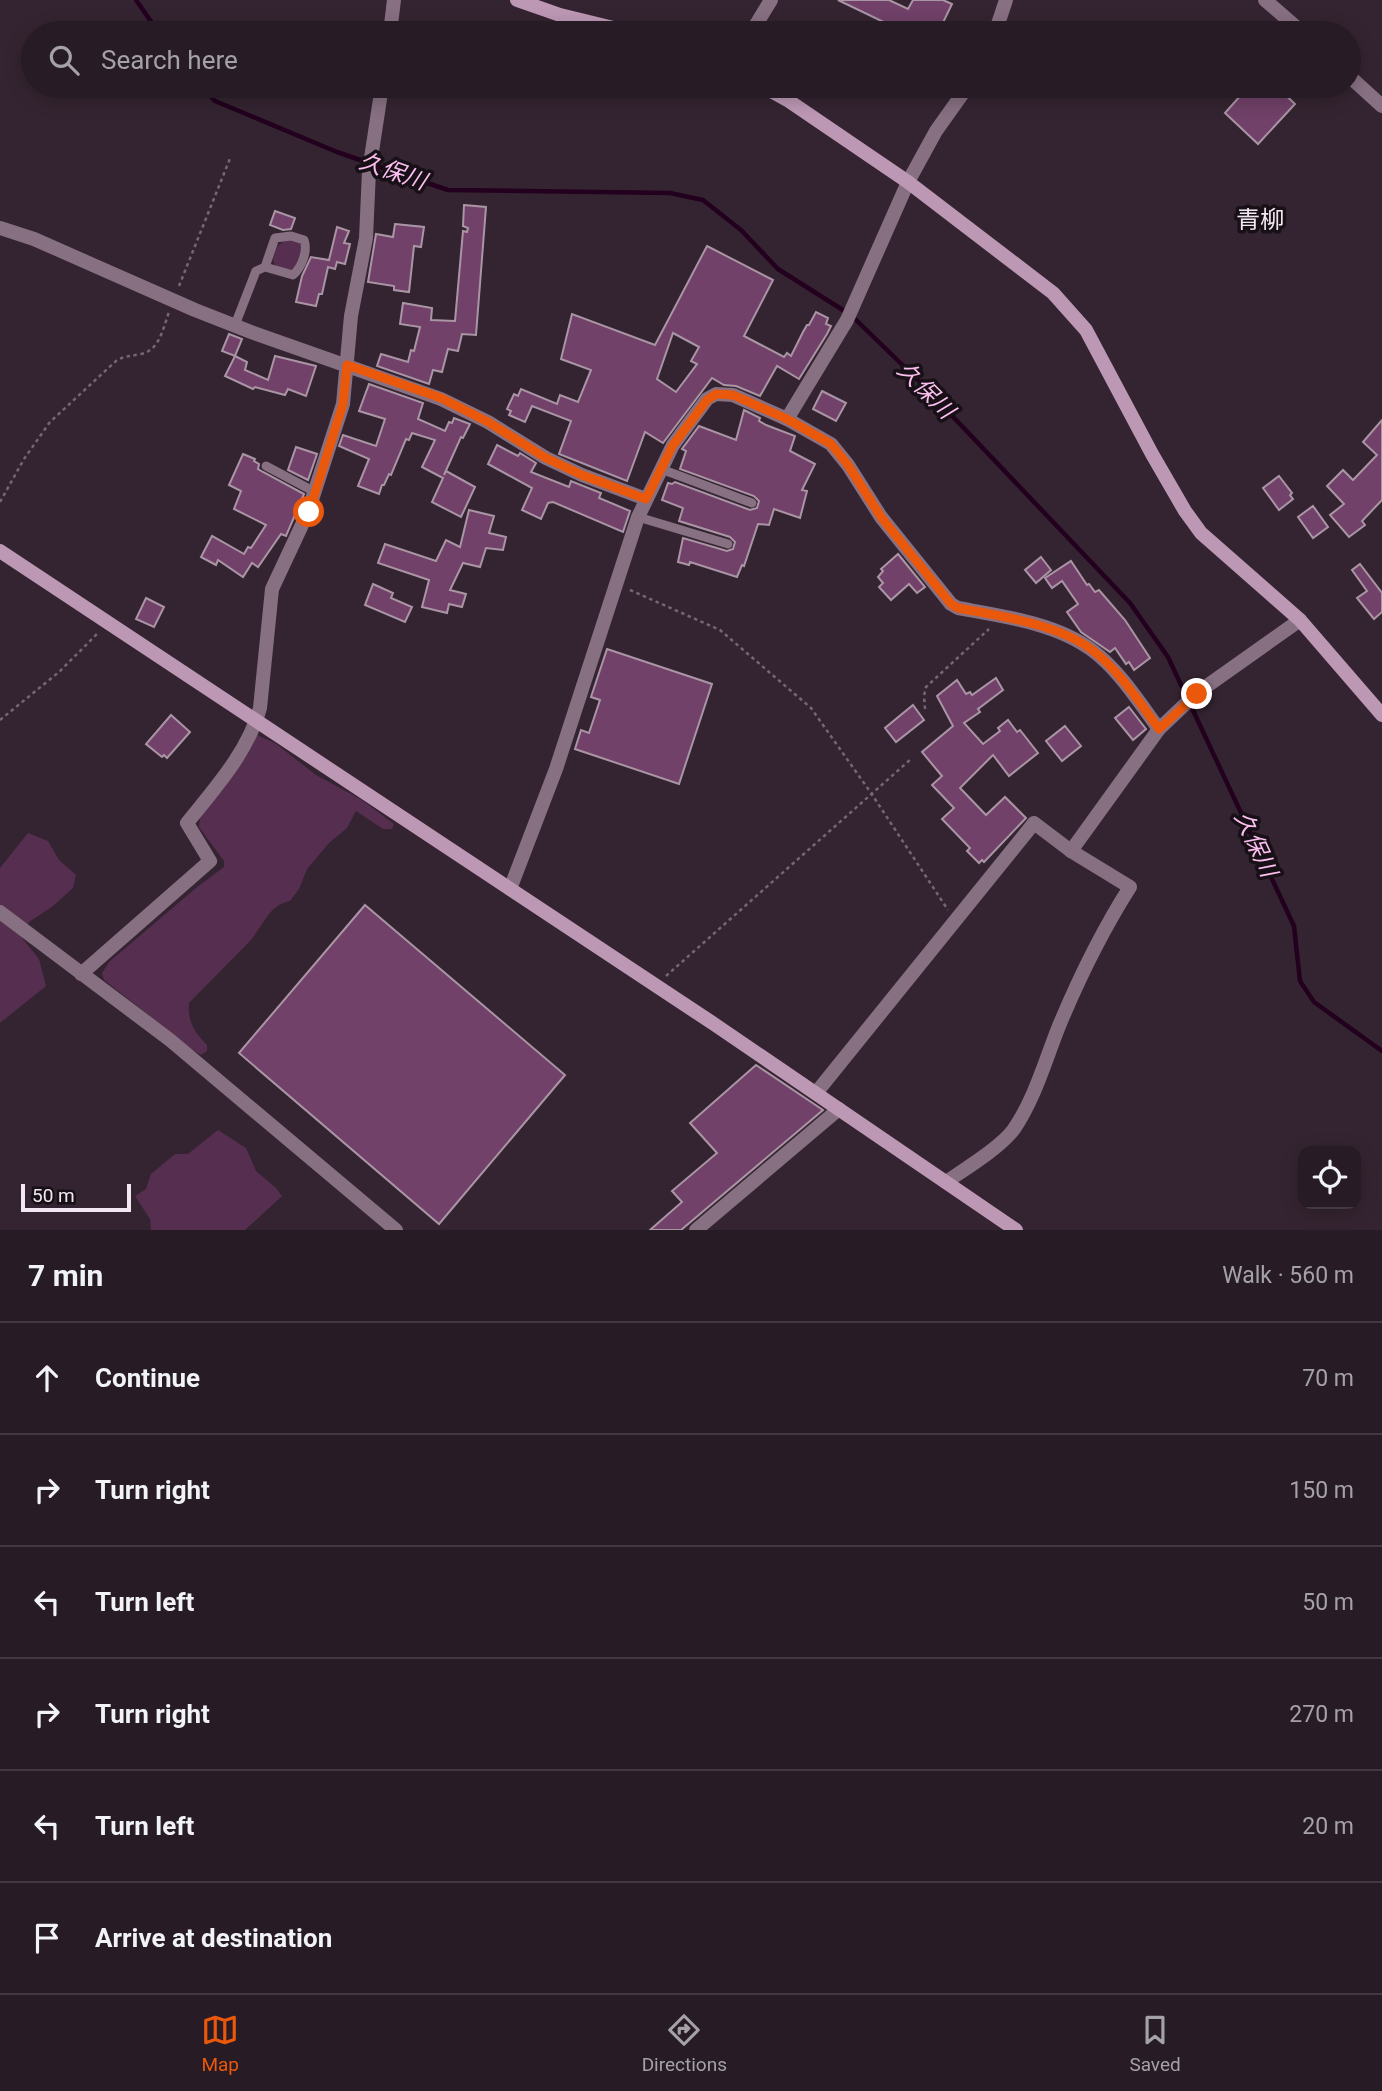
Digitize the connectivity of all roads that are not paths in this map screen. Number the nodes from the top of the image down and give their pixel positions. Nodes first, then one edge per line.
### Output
1 (394, 0) edge
2 (517, 0) edge
3 (771, 0) edge
4 (1006, 0) edge
5 (1265, 0) edge
6 (391, 21) edge
7 (585, 21) edge
8 (758, 21) edge
9 (999, 21) edge
10 (1289, 21) edge
11 (1361, 87) edge
12 (380, 98) edge
13 (783, 98) edge
14 (959, 98) edge
15 (1382, 106) edge
16 (908, 182) junction
17 (0, 229) edge
18 (265, 267) junction
19 (234, 326) junction
20 (347, 365) junction
21 (787, 419) junction
22 (266, 466) dead end
23 (661, 470) junction
24 (315, 492) junction
25 (646, 499) junction
26 (752, 503) dead end
27 (638, 517) junction
28 (728, 544) dead end
29 (0, 551) edge
30 (1300, 620) junction
31 (1382, 715) edge
32 (256, 721) junction
33 (1159, 729) junction
34 (1071, 851) junction
35 (510, 889) junction
36 (0, 912) edge
37 (81, 974) junction
38 (816, 1093) junction
39 (839, 1110) junction
40 (946, 1182) junction
41 (396, 1230) edge
42 (696, 1230) edge
43 (1016, 1230) edge

1 - 6 street
2 - 7 street
3 - 8 street
4 - 9 street
5 - 10 street
11 - 15 street
12 - 20 street
13 - 16 street
14 - 16 street
16 - 21 street
16 - 30 street
17 - 19 street
18 - 18 lane
18 - 19 lane
19 - 20 street
20 - 24 street
20 - 25 street
21 - 23 street
21 - 33 street
22 - 24 lane
23 - 25 street
23 - 26 lane
24 - 32 street
25 - 27 street
27 - 28 lane
27 - 35 street
29 - 32 street
30 - 31 street
30 - 33 street
32 - 35 street
32 - 37 street
33 - 34 street
34 - 38 street
34 - 40 street
35 - 38 street
36 - 37 street
37 - 41 street
38 - 39 street
39 - 40 street
39 - 42 street
40 - 43 street

